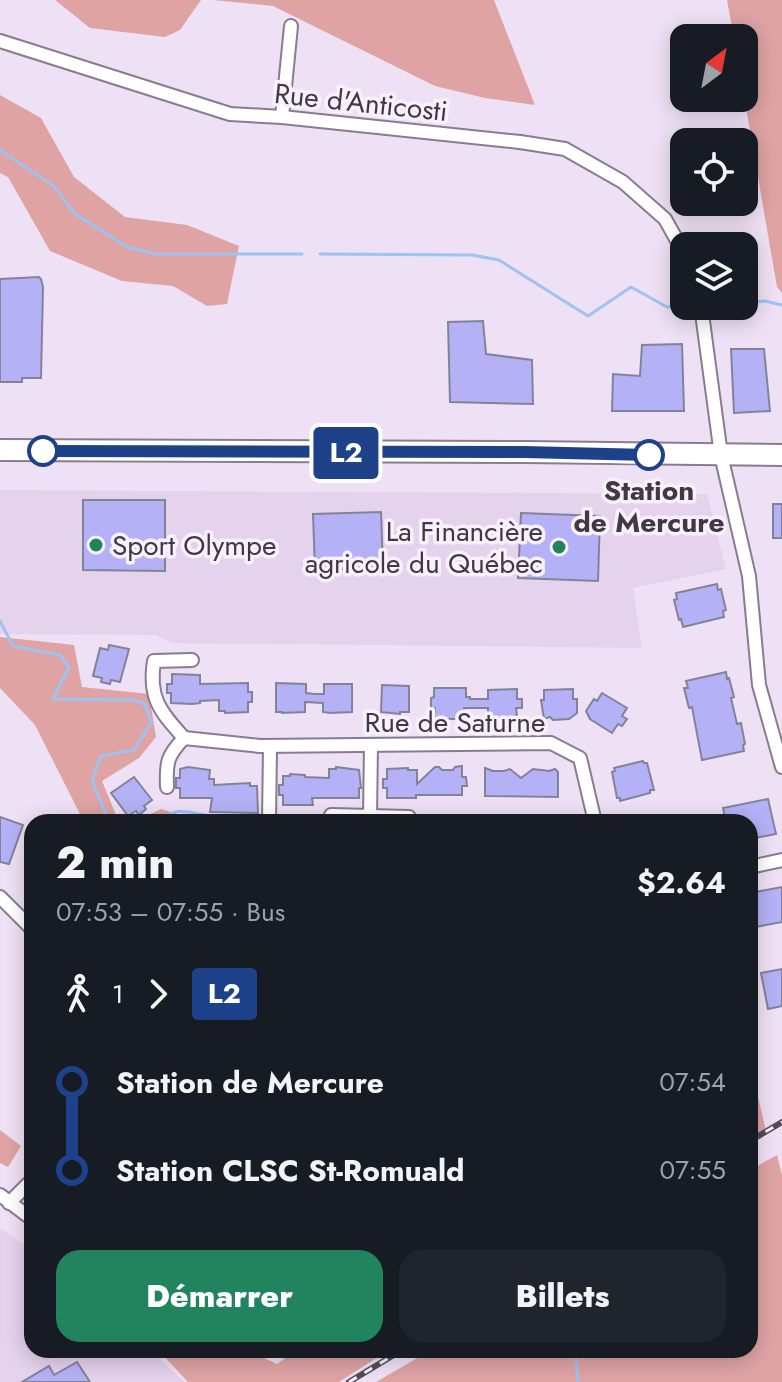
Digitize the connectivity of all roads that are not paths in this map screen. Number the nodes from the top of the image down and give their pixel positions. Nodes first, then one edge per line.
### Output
1 (291, 26) dead end
2 (0, 41) edge
3 (282, 117) junction
4 (672, 232) edge
5 (703, 320) edge
6 (0, 450) edge
7 (721, 455) junction
8 (782, 455) edge
9 (192, 660) dead end
10 (184, 738) junction
11 (371, 745) junction
12 (265, 746) junction
13 (782, 767) edge
14 (167, 787) dead end
15 (269, 814) edge
16 (370, 814) edge
17 (593, 814) edge
18 (782, 860) edge
19 (758, 865) edge
20 (0, 897) edge
21 (24, 921) edge
22 (24, 1186) edge
23 (3, 1200) edge
24 (24, 1214) edge

1 - 3 street
2 - 3 street, Rue d'Anticosti
3 - 4 street, Rue d'Anticosti
5 - 7 street
6 - 7 main road
7 - 8 main road
7 - 13 street
9 - 10 street
10 - 12 street, Rue de Saturne
10 - 14 street
11 - 12 street, Rue de Saturne
11 - 16 street
11 - 17 street, Rue de Saturne
12 - 15 street
18 - 19 street
20 - 21 street
22 - 23 street
23 - 24 street

